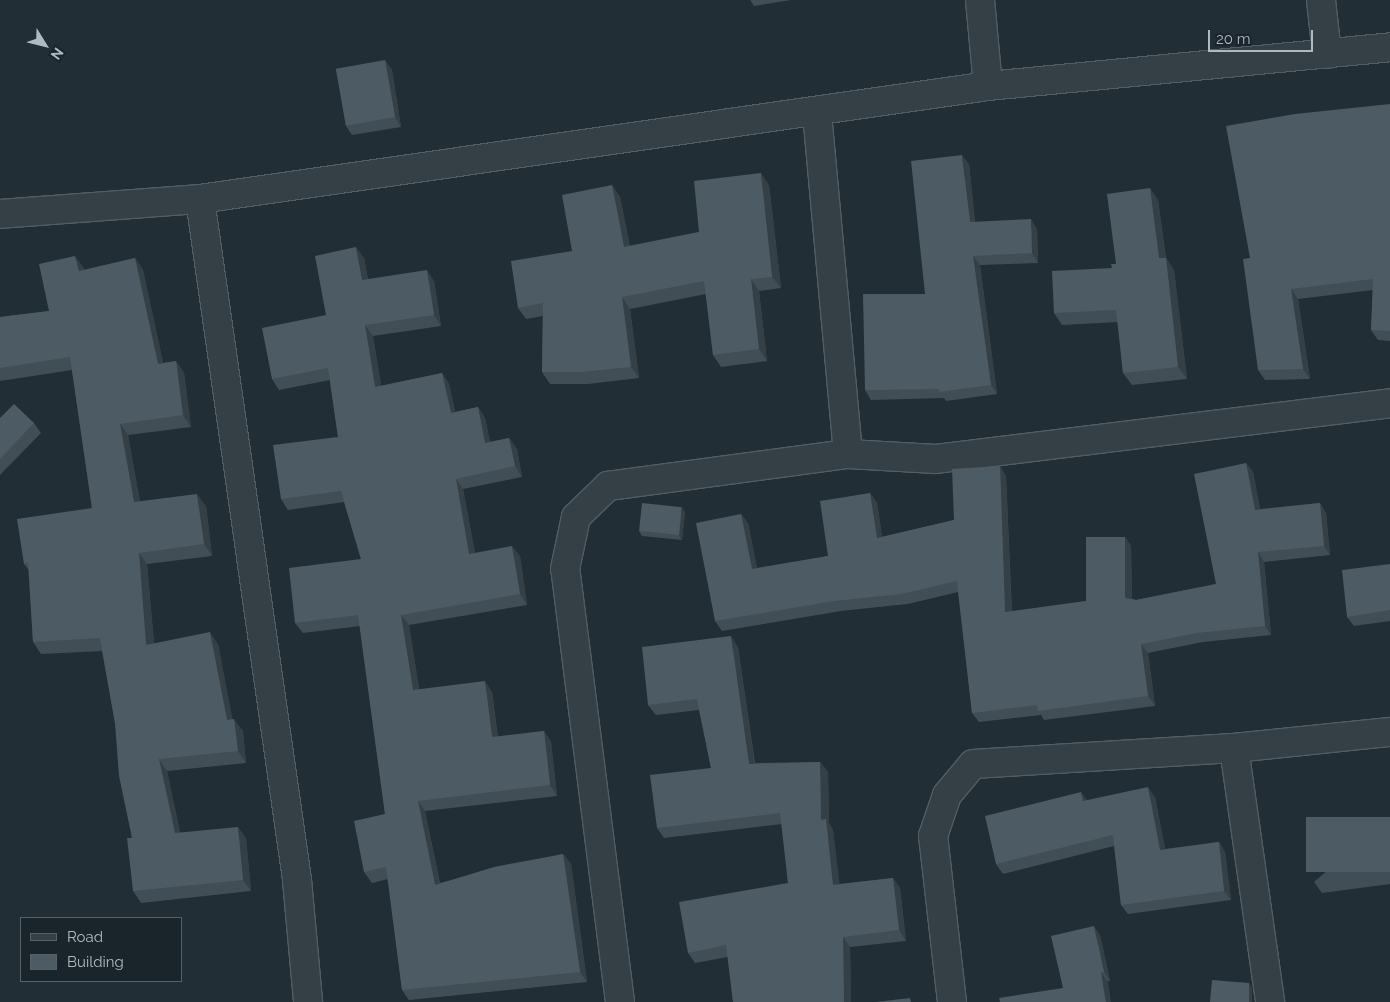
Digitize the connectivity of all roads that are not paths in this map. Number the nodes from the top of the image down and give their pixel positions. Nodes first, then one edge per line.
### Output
1 (980, 0) edge
2 (1321, 0) edge
3 (1390, 47) edge
4 (1327, 54) junction
5 (988, 86) junction
6 (817, 112) junction
7 (200, 199) junction
8 (0, 214) edge
9 (1390, 403) edge
10 (848, 454) junction
11 (1390, 732) edge
12 (1234, 748) junction
13 (308, 1002) edge
14 (620, 1002) edge
15 (952, 1002) edge
16 (1270, 1002) edge

1 - 5 street
2 - 4 street
3 - 4 street
4 - 5 street
5 - 6 street
6 - 7 street
6 - 10 street
7 - 8 street
7 - 13 street
9 - 10 street
10 - 14 street
11 - 12 street
12 - 15 street
12 - 16 street

